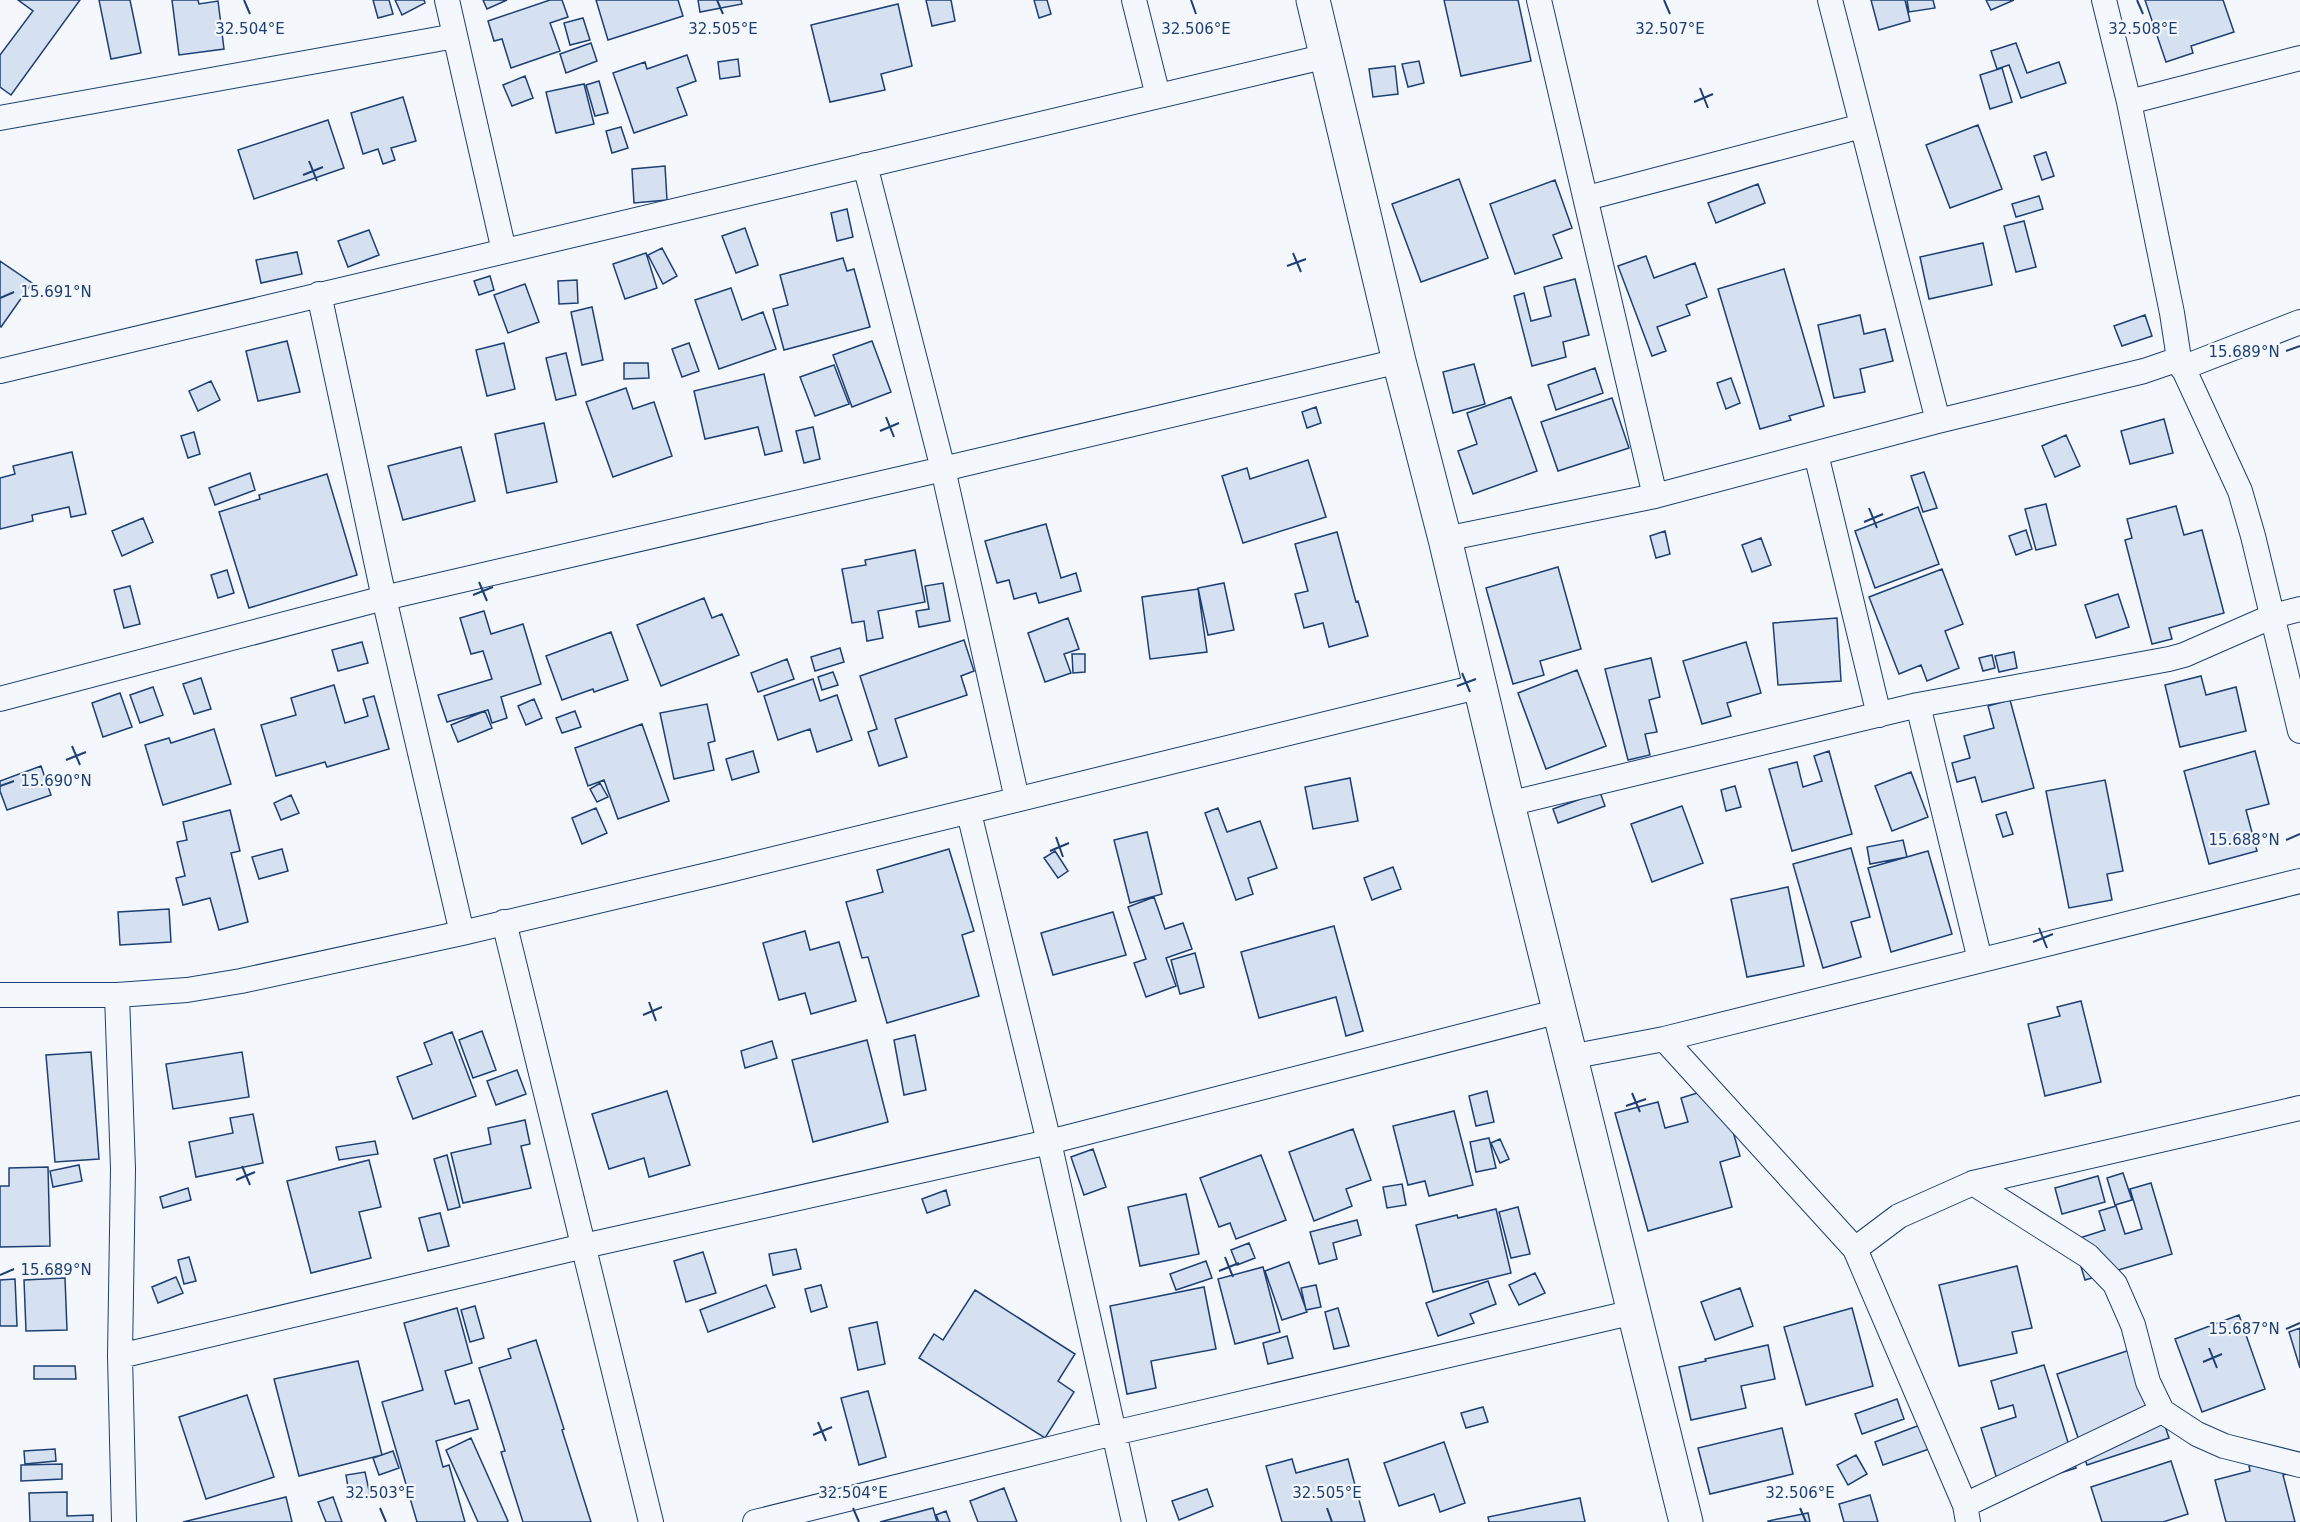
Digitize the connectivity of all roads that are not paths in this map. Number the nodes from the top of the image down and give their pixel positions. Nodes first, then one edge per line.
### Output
1 (447, 0) edge
2 (1134, 0) edge
3 (1313, 0) edge
4 (1539, 0) edge
5 (1830, 0) edge
6 (2104, 0) edge
7 (455, 36) junction
8 (1327, 56) junction
9 (2300, 58) edge
10 (1158, 96) junction
11 (2129, 102) junction
12 (0, 118) edge
13 (1862, 126) junction
14 (865, 165) junction
15 (1587, 198) junction
16 (504, 251) junction
17 (319, 294) junction
18 (2300, 322) edge
19 (1399, 361) junction
20 (2181, 364) junction
21 (0, 371) edge
22 (1938, 421) junction
23 (1816, 454) junction
24 (943, 469) junction
25 (1654, 496) junction
26 (1445, 539) junction
27 (384, 598) junction
28 (2300, 609) edge
29 (2273, 616) junction
30 (1481, 686) junction
31 (0, 699) edge
32 (1918, 705) junction
33 (1879, 714) junction
34 (2300, 731) edge
35 (1017, 799) junction
36 (1508, 804) junction
37 (969, 813) junction
38 (2300, 881) edge
39 (504, 922) junction
40 (462, 933) junction
41 (1980, 960) junction
42 (117, 994) junction
43 (0, 995) edge
44 (1560, 1011) junction
45 (1665, 1039) junction
46 (1570, 1057) junction
47 (2300, 1108) edge
48 (1049, 1142) junction
49 (1973, 1184) junction
50 (584, 1246) junction
51 (1855, 1249) junction
52 (1634, 1312) junction
53 (120, 1356) junction
54 (2162, 1412) junction
55 (1113, 1433) junction
56 (2300, 1465) edge
57 (1966, 1513) edge
58 (124, 1522) edge
59 (651, 1522) edge
60 (755, 1522) edge
61 (1134, 1522) edge
62 (1686, 1522) edge

1 - 7 street
2 - 10 street
3 - 8 street
4 - 15 street
5 - 13 street
6 - 11 street
7 - 12 street
7 - 16 street
8 - 10 street
8 - 19 street
9 - 11 street
10 - 14 street
11 - 20 street
13 - 15 street
13 - 22 street
14 - 16 street
14 - 24 street
15 - 25 street
16 - 17 street
17 - 21 street
17 - 27 street
18 - 20 street
19 - 24 street
19 - 26 street
20 - 22 street
20 - 29 street
22 - 23 street
23 - 25 street
23 - 33 street
24 - 27 street
24 - 35 street
25 - 26 street
26 - 30 street
27 - 31 street
27 - 40 street
28 - 29 street
29 - 32 street
29 - 34 street
30 - 35 street
30 - 36 street
32 - 33 street
32 - 41 street
33 - 36 street
35 - 37 street
36 - 44 street
37 - 39 street
37 - 48 street
38 - 41 street
39 - 40 street
39 - 50 street
40 - 42 street
41 - 45 street
42 - 43 street
42 - 53 street
44 - 46 street
44 - 48 street
45 - 46 street
45 - 51 street
46 - 52 street
47 - 49 street
48 - 50 street
48 - 55 street
49 - 51 street
49 - 54 street
50 - 53 street
50 - 59 street
51 - 57 street
52 - 55 street
52 - 62 street
53 - 58 street
54 - 56 street
54 - 57 street
55 - 60 street
55 - 61 street

